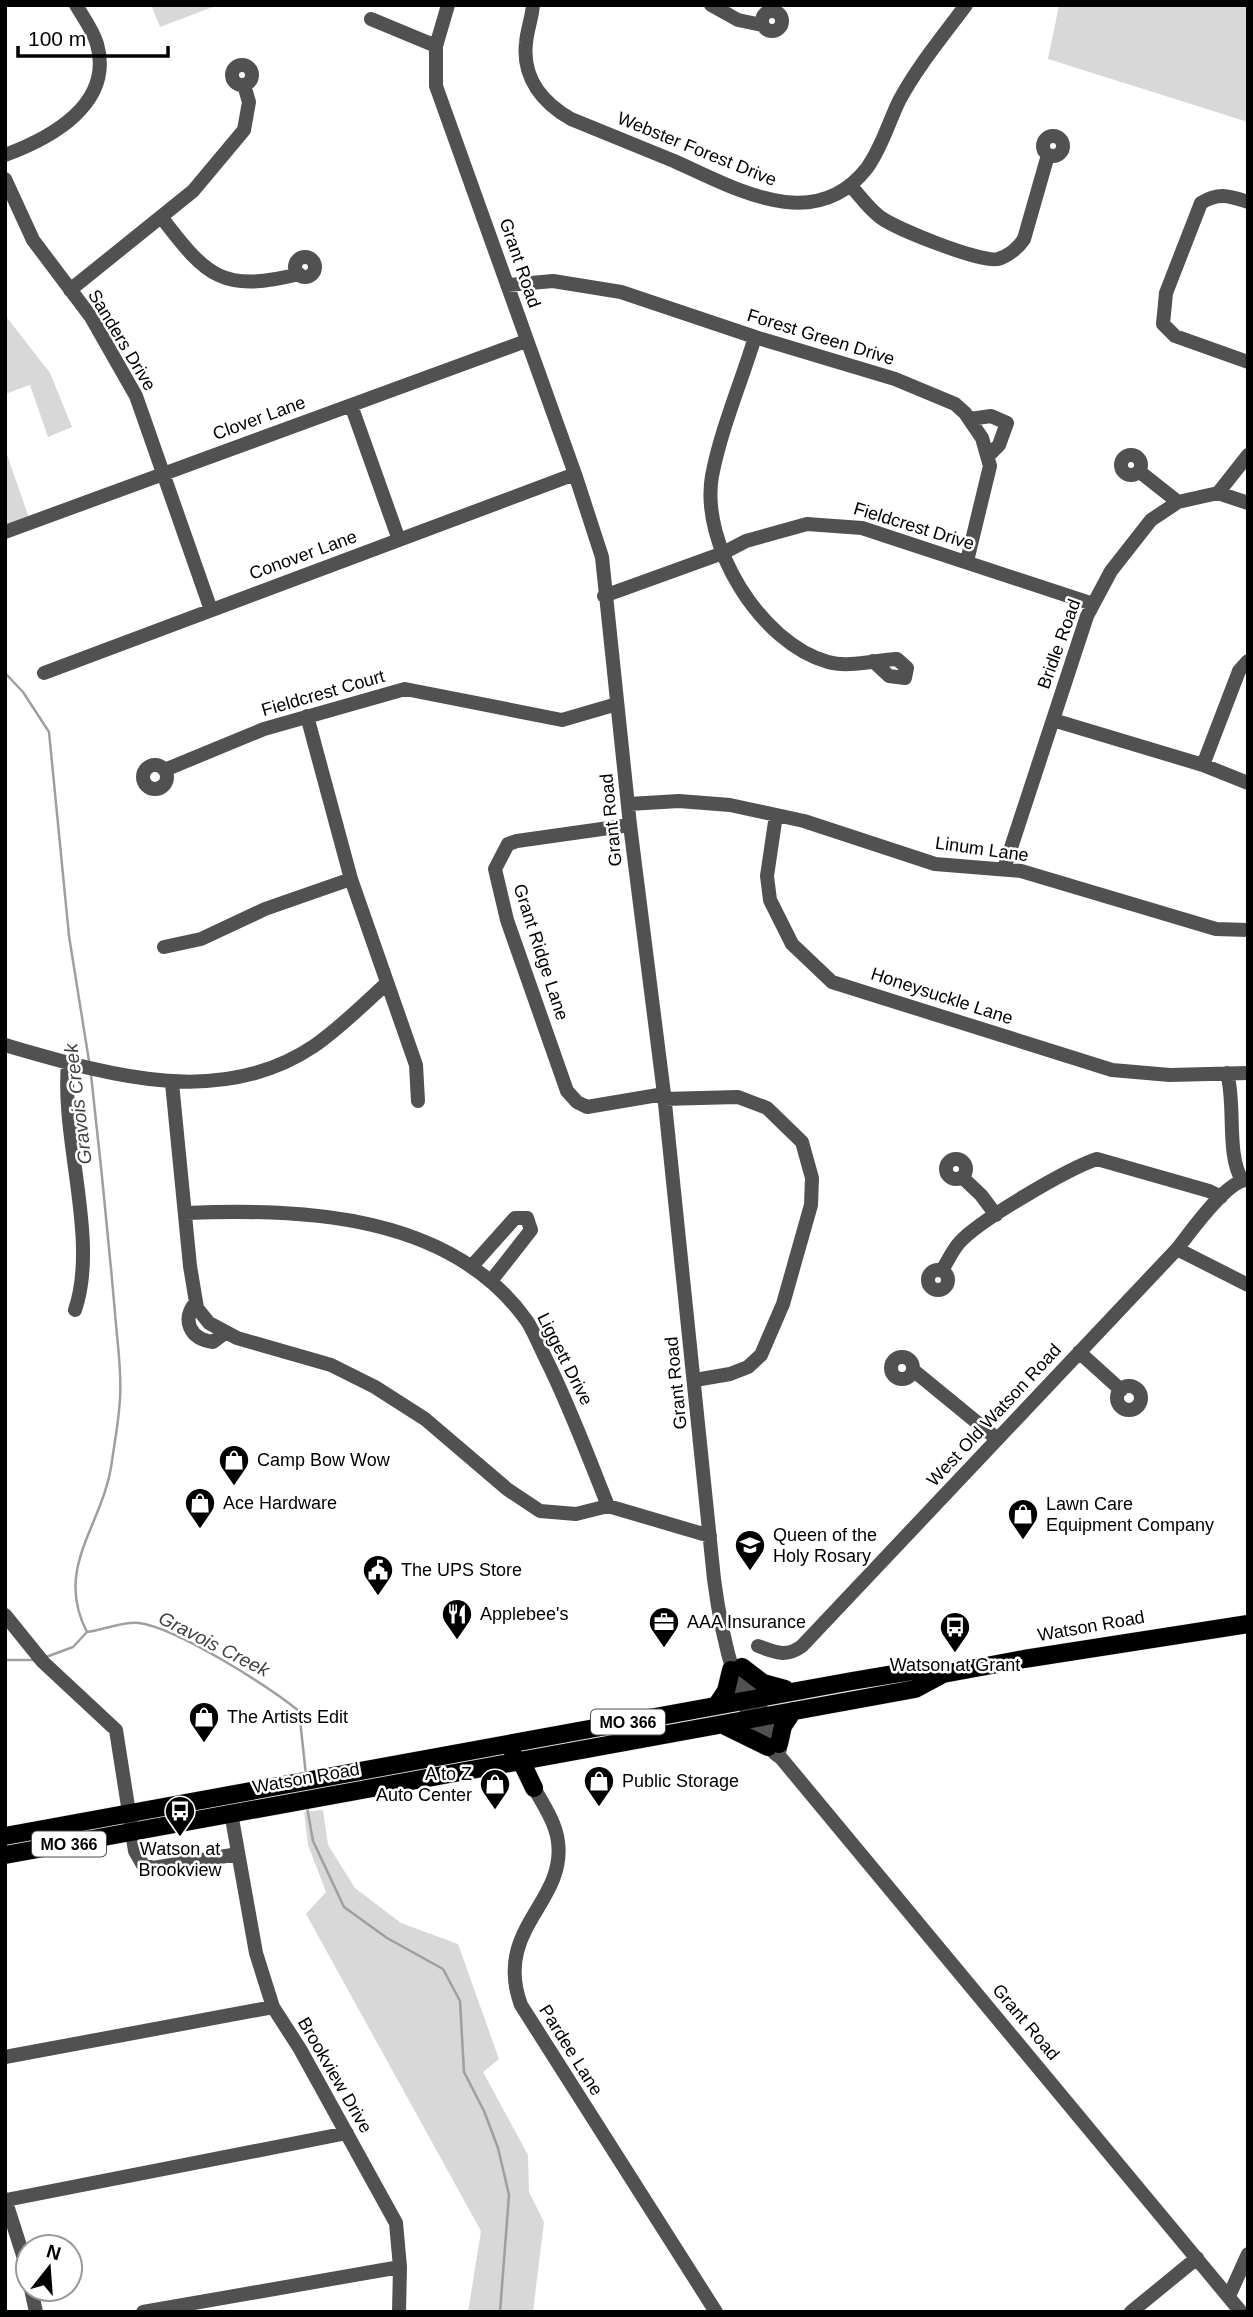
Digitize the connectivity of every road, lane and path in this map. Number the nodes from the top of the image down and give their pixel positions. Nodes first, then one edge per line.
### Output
1 (76, 5) edge
2 (448, 5) edge
3 (533, 5) edge
4 (711, 5) edge
5 (966, 5) edge
6 (371, 19) dead end
7 (762, 25) dead end
8 (436, 46) junction
9 (244, 85) dead end
10 (5, 155) edge
11 (1048, 155) dead end
12 (5, 179) edge
13 (850, 185) junction
14 (1248, 202) edge
15 (162, 218) junction
16 (299, 274) dead end
17 (507, 285) junction
18 (70, 290) junction
19 (755, 337) junction
20 (526, 341) junction
21 (1248, 362) edge
22 (351, 405) junction
23 (970, 419) junction
24 (1248, 455) edge
25 (988, 456) junction
26 (1140, 472) dead end
27 (162, 474) junction
28 (575, 474) junction
29 (1218, 493) junction
30 (1178, 502) junction
31 (1248, 503) edge
32 (5, 533) edge
33 (399, 540) junction
34 (723, 553) junction
35 (967, 561) junction
36 (604, 596) junction
37 (1093, 604) junction
38 (211, 610) junction
39 (873, 661) dead end
40 (1248, 661) edge
41 (44, 673) dead end
42 (617, 704) junction
43 (307, 716) junction
44 (1053, 720) junction
45 (1203, 765) junction
46 (167, 769) dead end
47 (1248, 783) edge
48 (629, 804) junction
49 (776, 815) junction
50 (629, 825) junction
51 (1004, 869) junction
52 (351, 879) junction
53 (1248, 930) edge
54 (164, 947) dead end
55 (387, 983) junction
56 (5, 1045) edge
57 (74, 1065) junction
58 (1227, 1073) junction
59 (1248, 1073) edge
60 (172, 1083) junction
61 (664, 1096) junction
62 (418, 1101) dead end
63 (962, 1177) dead end
64 (1245, 1180) edge
65 (1221, 1197) junction
66 (186, 1213) junction
67 (996, 1214) junction
68 (1177, 1249) junction
69 (472, 1266) junction
70 (942, 1270) dead end
71 (491, 1282) junction
72 (1248, 1285) edge
73 (75, 1310) dead end
74 (1079, 1352) junction
75 (913, 1370) dead end
76 (695, 1380) junction
77 (1121, 1390) dead end
78 (996, 1438) junction
79 (608, 1506) junction
80 (710, 1536) junction
81 (5, 1615) edge
82 (1248, 1625) edge
83 (758, 1646) dead end
84 (735, 1664) junction
85 (943, 1674) junction
86 (796, 1691) junction
87 (749, 1699) junction
88 (716, 1706) junction
89 (793, 1711) junction
90 (757, 1717) junction
91 (720, 1724) junction
92 (776, 1749) junction
93 (506, 1755) junction
94 (540, 1757) junction
95 (534, 1787) junction
96 (130, 1813) junction
97 (231, 1814) junction
98 (132, 1832) junction
99 (5, 1836) edge
100 (238, 1854) junction
101 (5, 1855) edge
102 (273, 2007) junction
103 (5, 2057) edge
104 (346, 2133) junction
105 (5, 2199) edge
106 (16, 2233) edge
107 (1248, 2255) edge
108 (1197, 2258) junction
109 (400, 2267) junction
110 (1228, 2296) junction
111 (143, 2312) edge
112 (399, 2312) edge
113 (716, 2312) edge
114 (1131, 2312) edge
115 (1241, 2312) edge

1 - 10 street
2 - 8 street, Grant Road
3 - 13 street, Webster Forest Drive
4 - 7 street
5 - 13 street, Webster Forest Drive
6 - 8 street
8 - 17 street, Grant Road
9 - 15 street
11 - 13 street
12 - 18 street, Sanders Drive
14 - 21 street
15 - 16 street
15 - 18 street
17 - 19 street, Forest Green Drive
17 - 20 street, Grant Road
18 - 27 street, Sanders Drive
19 - 23 street, Forest Green Drive
19 - 34 street
20 - 22 street, Clover Lane
20 - 28 street, Grant Road
22 - 27 street, Clover Lane
22 - 33 street
23 - 25 street, Forest Green Drive
23 - 25 street
24 - 29 street
25 - 35 street, Forest Green Drive
26 - 30 street
27 - 32 street, Clover Lane
27 - 38 street, Sanders Drive
28 - 33 street, Conover Lane
28 - 36 street, Grant Road
29 - 30 street, Bridle Road
29 - 31 street
30 - 37 street, Bridle Road
33 - 38 street, Conover Lane
34 - 35 street, Fieldcrest Drive
34 - 36 street, Fieldcrest Drive
34 - 39 street
35 - 37 street, Fieldcrest Drive
36 - 42 street, Grant Road
37 - 44 street, Bridle Road
38 - 41 street, Conover Lane
40 - 45 street
42 - 43 street, Fieldcrest Court
42 - 48 street, Grant Road
43 - 46 street, Fieldcrest Court
43 - 52 street
44 - 45 street
44 - 51 street, Bridle Road
45 - 47 street
48 - 49 street, Linum Lane
48 - 50 street, Grant Road
49 - 51 street, Linum Lane
49 - 58 street, Honeysuckle Lane
50 - 61 street, Grant Road
50 - 61 street, Grant Ridge Lane
51 - 53 street, Linum Lane
52 - 54 street
52 - 55 street
55 - 60 street
55 - 62 street
56 - 57 street
57 - 60 street
57 - 73 street
58 - 59 street, Honeysuckle Lane
58 - 64 street
60 - 66 street
61 - 76 street, Grant Road
61 - 76 street
63 - 67 street
64 - 65 street, West Old Watson Road
65 - 67 street
65 - 68 street, West Old Watson Road
66 - 69 street, Liggett Drive
66 - 79 street
67 - 70 street
68 - 72 street
68 - 74 street, West Old Watson Road
69 - 71 street, Liggett Drive
69 - 71 street
71 - 79 street, Liggett Drive
74 - 77 street
74 - 78 street, West Old Watson Road
75 - 78 street
76 - 80 street, Grant Road
78 - 83 street, West Old Watson Road
79 - 80 street
80 - 84 street, Grant Road
81 - 96 street
82 - 85 main road, Watson Road / MO 366
84 - 86 main road
84 - 87 street, Grant Road
84 - 88 main road
85 - 86 main road, Watson Road / MO 366
85 - 89 main road, Watson Road / MO 366
86 - 87 main road, Watson Road / MO 366
87 - 88 main road, Watson Road / MO 366
87 - 90 street, Grant Road
88 - 93 main road, Watson Road / MO 366
89 - 90 main road, Watson Road / MO 366
89 - 92 main road
90 - 91 main road, Watson Road / MO 366
90 - 92 street, Grant Road
91 - 92 main road
91 - 94 main road, Watson Road / MO 366
92 - 108 street, Grant Road
93 - 94 main road, Watson Road / MO 366
93 - 95 main road
93 - 96 main road, Watson Road / MO 366
93 - 97 main road, Watson Road / MO 366
94 - 95 main road
95 - 113 street, Pardee Lane
96 - 98 street
96 - 99 main road, Watson Road / MO 366
97 - 98 main road, Watson Road / MO 366
97 - 100 street, Brookview Drive
98 - 100 street
98 - 101 main road, Watson Road / MO 366
100 - 102 street, Brookview Drive
102 - 103 street
102 - 104 street, Brookview Drive
104 - 105 street
104 - 109 street, Brookview Drive
105 - 106 street
107 - 110 street
108 - 110 street, Grant Road
108 - 114 street
109 - 111 street
109 - 112 street, Brookview Drive
110 - 115 street, Grant Road

